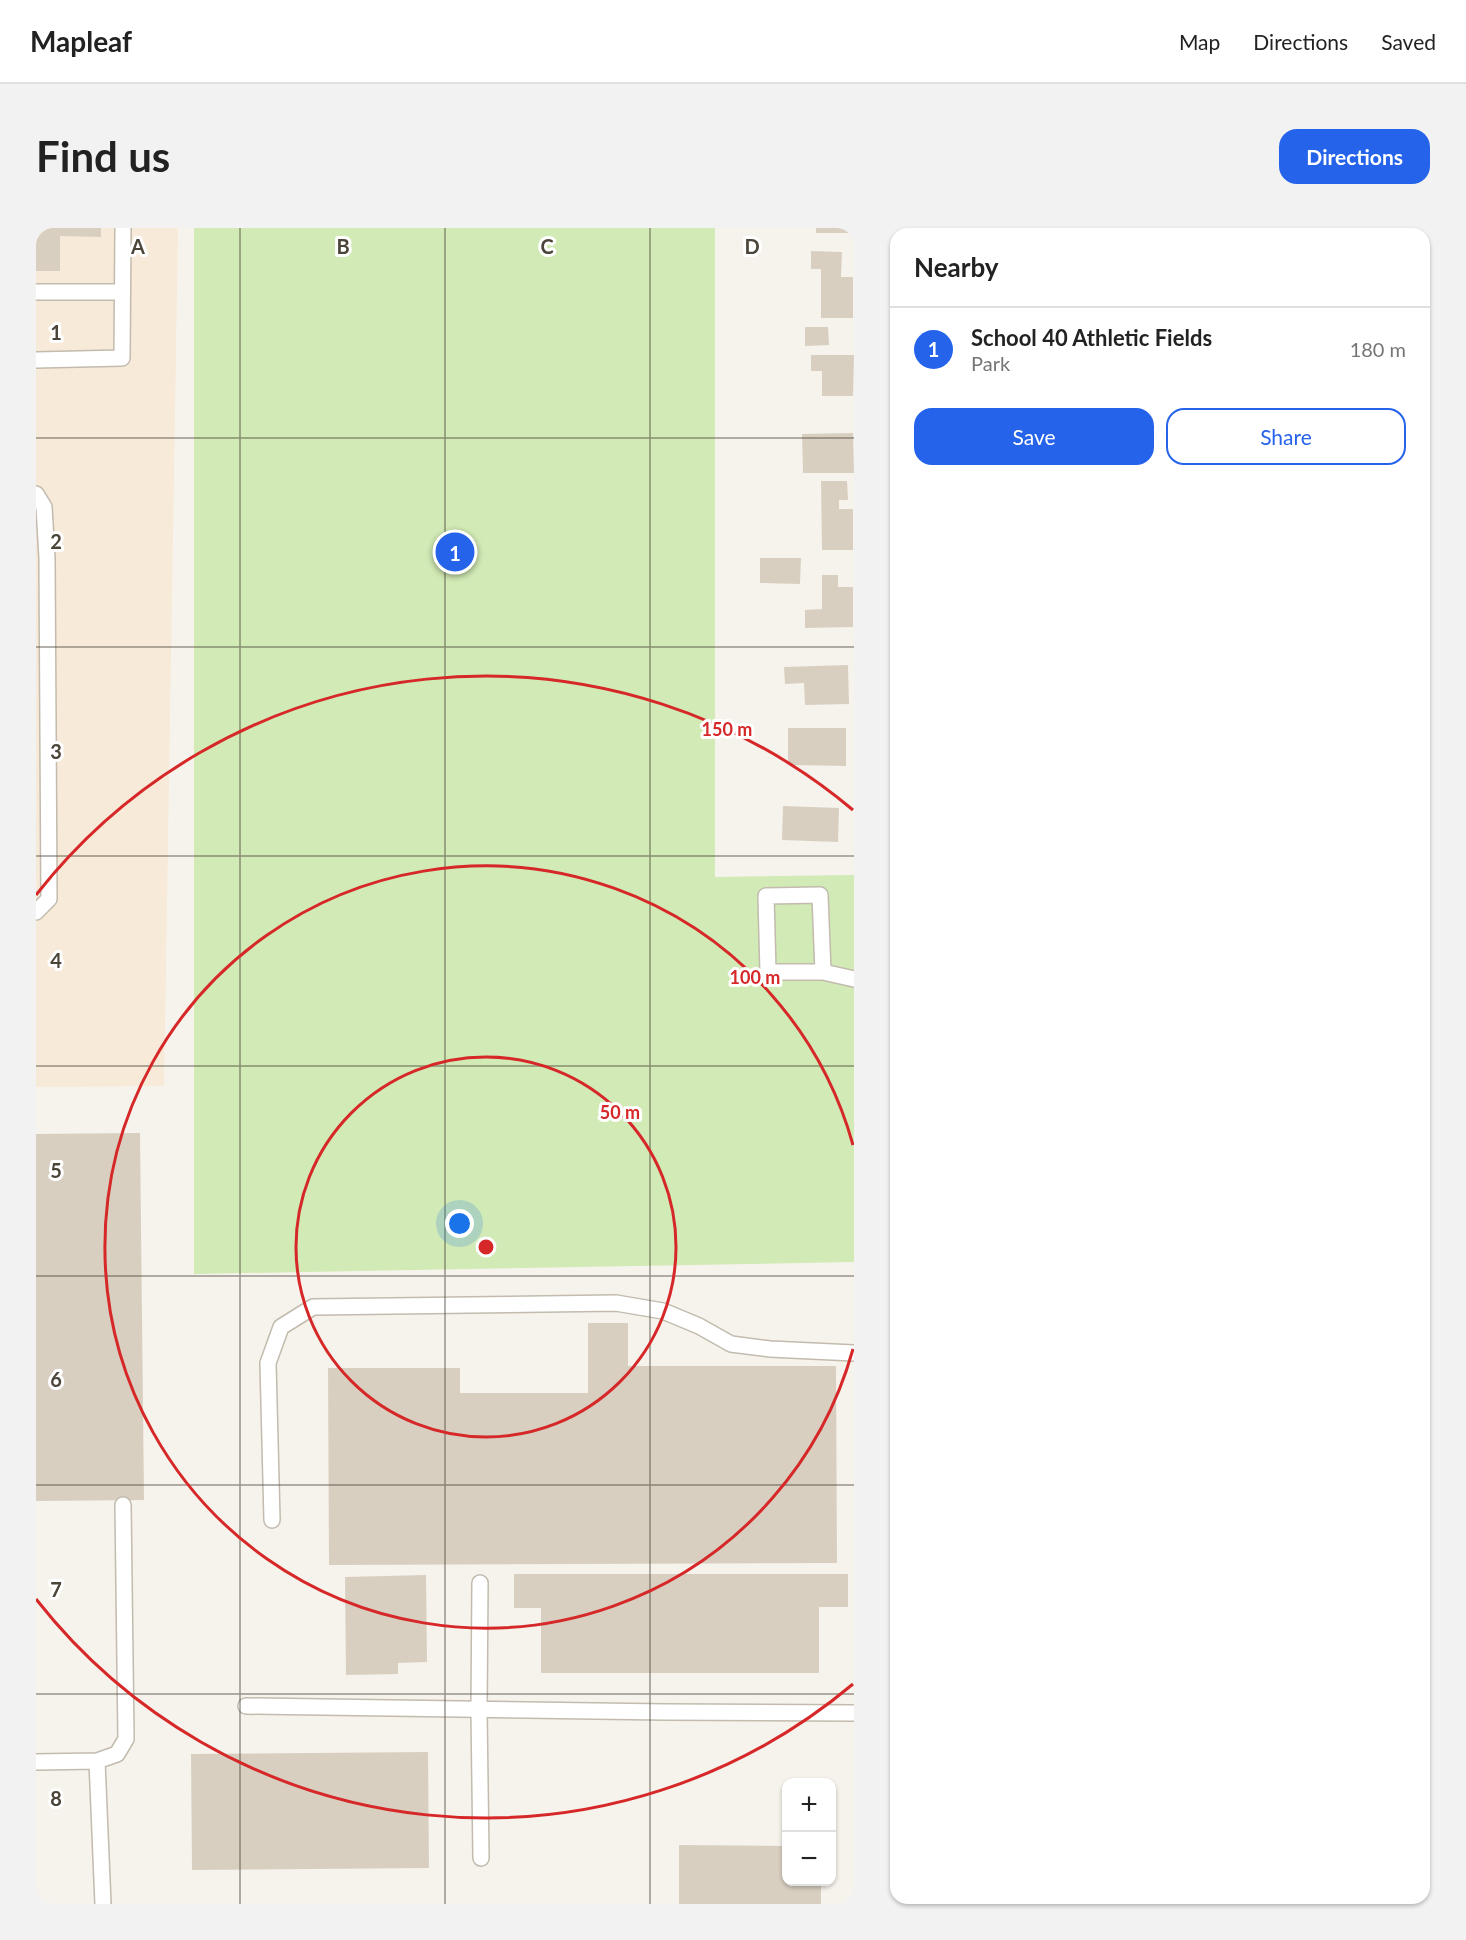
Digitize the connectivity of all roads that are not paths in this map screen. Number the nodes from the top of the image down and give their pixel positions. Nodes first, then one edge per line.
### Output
1 (123, 228) edge
2 (36, 292) edge
3 (122, 292) junction
4 (36, 360) edge
5 (36, 494) edge
6 (36, 912) edge
7 (823, 972) junction
8 (854, 979) edge
9 (854, 1353) edge
10 (123, 1505) dead end
11 (272, 1520) dead end
12 (480, 1583) dead end
13 (246, 1706) dead end
14 (479, 1710) junction
15 (854, 1713) edge
16 (97, 1761) junction
17 (36, 1762) edge
18 (481, 1858) dead end
19 (103, 1904) edge

1 - 3 lane
2 - 3 lane
3 - 4 lane
5 - 6 lane
7 - 7 lane
7 - 8 lane
9 - 11 lane
10 - 16 lane
12 - 14 lane
13 - 14 lane
14 - 15 lane
14 - 18 lane
16 - 17 lane
16 - 19 lane

